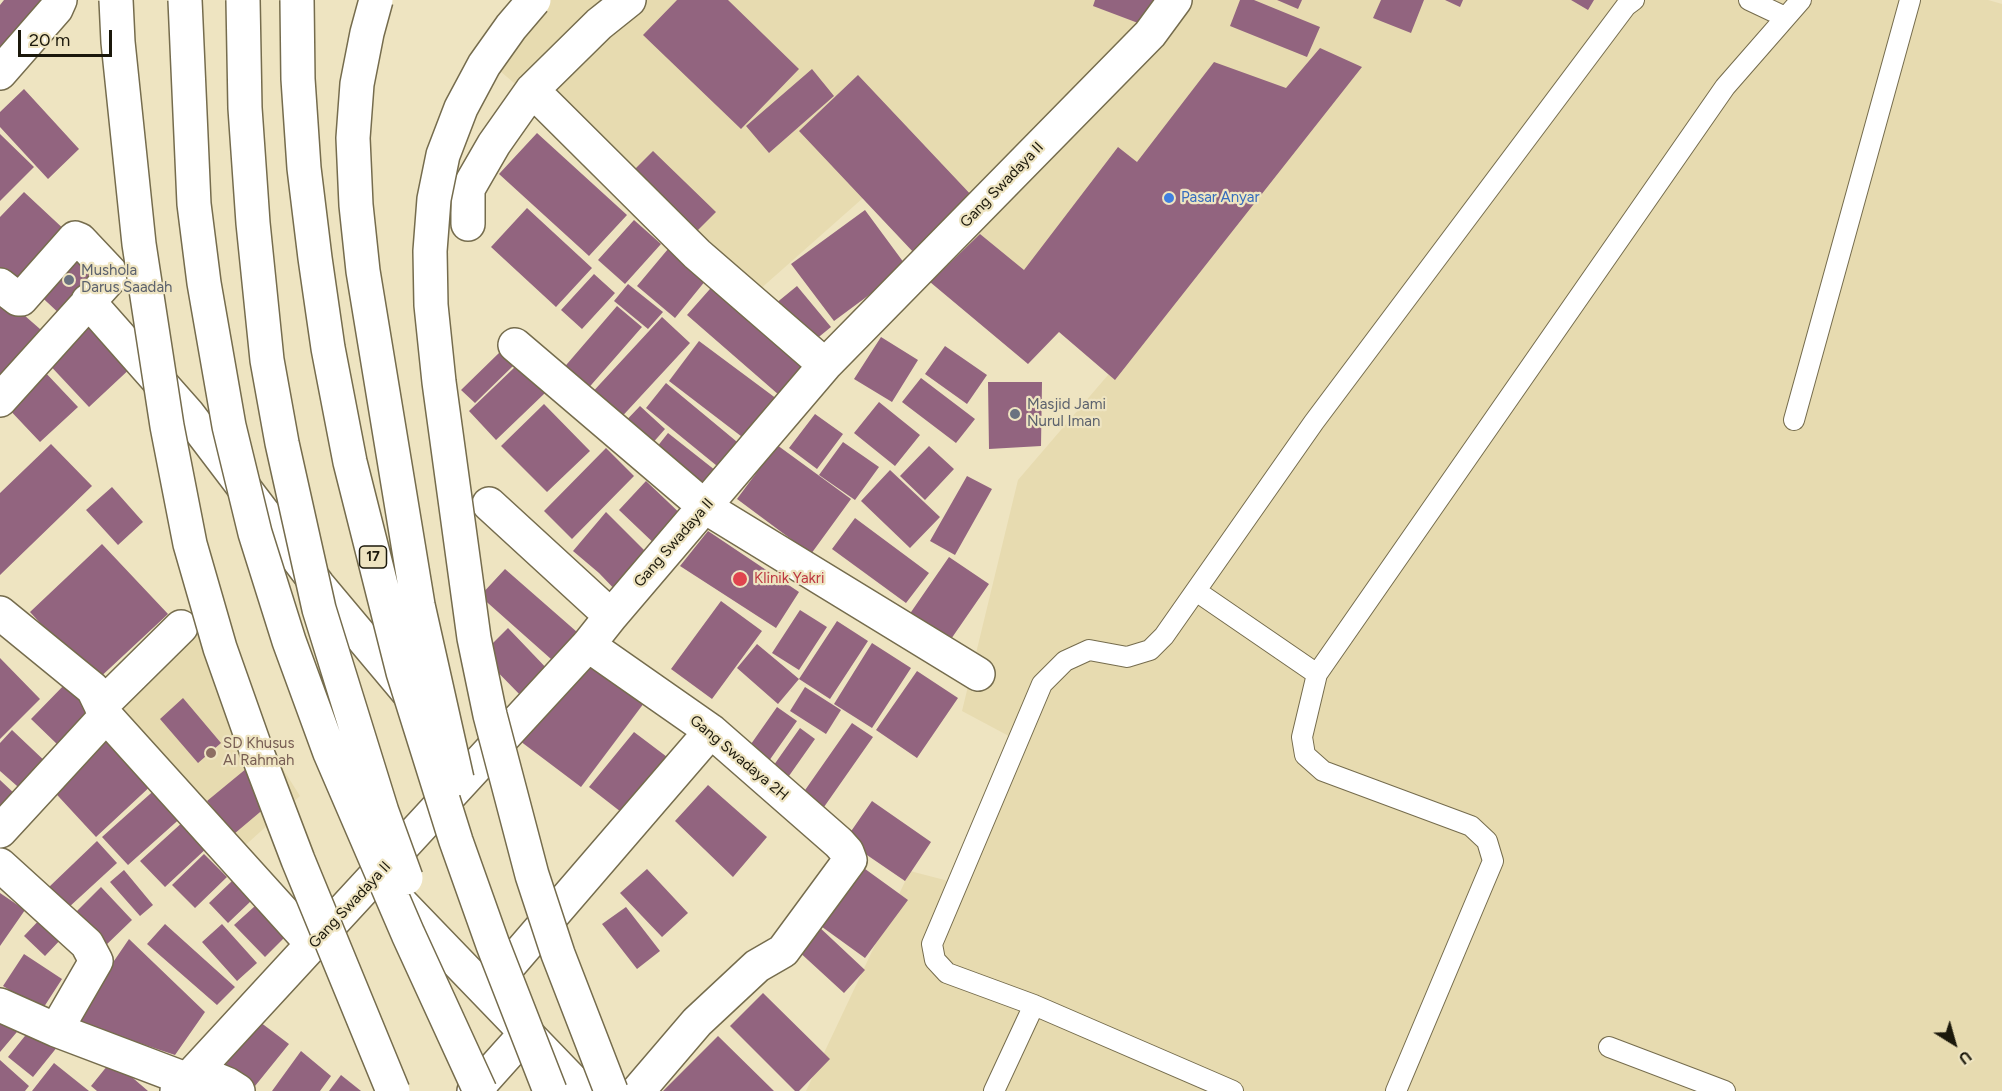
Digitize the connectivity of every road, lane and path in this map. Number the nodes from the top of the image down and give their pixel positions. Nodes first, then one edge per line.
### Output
1 (60, 0) edge
2 (116, 0) edge
3 (185, 0) edge
4 (243, 0) edge
5 (297, 0) edge
6 (376, 0) edge
7 (534, 0) edge
8 (629, 0) edge
9 (1175, 0) edge
10 (1634, 0) edge
11 (1749, 0) edge
12 (1801, 0) edge
13 (1910, 0) edge
14 (1785, 17) junction
15 (0, 73) edge
16 (532, 90) junction
17 (468, 224) dead end
18 (0, 285) edge
19 (88, 301) junction
20 (515, 345) dead end
21 (825, 365) junction
22 (0, 400) edge
23 (1794, 420) dead end
24 (489, 504) dead end
25 (705, 507) junction
26 (1196, 591) junction
27 (0, 613) edge
28 (611, 616) junction
29 (181, 627) dead end
30 (588, 645) junction
31 (978, 674) dead end
32 (1317, 674) junction
33 (103, 711) junction
34 (711, 731) junction
35 (473, 770) junction
36 (0, 831) edge
37 (0, 865) edge
38 (376, 878) junction
39 (313, 945) junction
40 (487, 991) junction
41 (0, 1005) edge
42 (1034, 1005) junction
43 (56, 1030) junction
44 (526, 1033) junction
45 (1609, 1047) dead end
46 (187, 1081) edge
47 (238, 1091) edge
48 (393, 1091) edge
49 (474, 1091) edge
50 (482, 1091) edge
51 (550, 1091) edge
52 (582, 1091) edge
53 (611, 1091) edge
54 (638, 1091) edge
55 (994, 1091) edge
56 (1233, 1091) edge
57 (1396, 1091) edge
58 (1725, 1091) edge

1 - 15 main road
2 - 48 main road, bridge
3 - 50 main road, bridge
4 - 50 main road, bridge
5 - 51 main road, 17, bridge
6 - 51 main road, bridge
7 - 53 main road, bridge
8 - 16 main road
9 - 21 main road, Gang Swadaya II
10 - 26 lane
11 - 14 lane
12 - 14 lane
13 - 23 lane
14 - 32 lane
16 - 17 main road
16 - 21 main road
18 - 19 main road
19 - 22 main road
19 - 35 main road
20 - 25 main road
21 - 25 main road, Gang Swadaya II
24 - 28 main road
25 - 28 main road, Gang Swadaya II
25 - 31 main road
26 - 32 lane
26 - 42 lane
27 - 33 main road
28 - 30 main road, Gang Swadaya II
29 - 33 main road
30 - 34 main road, Gang Swadaya 2H
30 - 35 main road, Gang Swadaya II
32 - 57 lane
33 - 36 main road
33 - 39 main road
34 - 40 main road
34 - 54 main road, Gang Swadaya 2H
35 - 38 main road, Gang Swadaya II
37 - 43 main road
38 - 39 main road, Gang Swadaya II
38 - 40 main road
39 - 46 main road, Gang Swadaya II
40 - 44 main road
41 - 43 main road
42 - 55 lane
42 - 56 lane
43 - 46 main road
44 - 49 main road
44 - 52 main road
45 - 58 lane
46 - 47 main road

